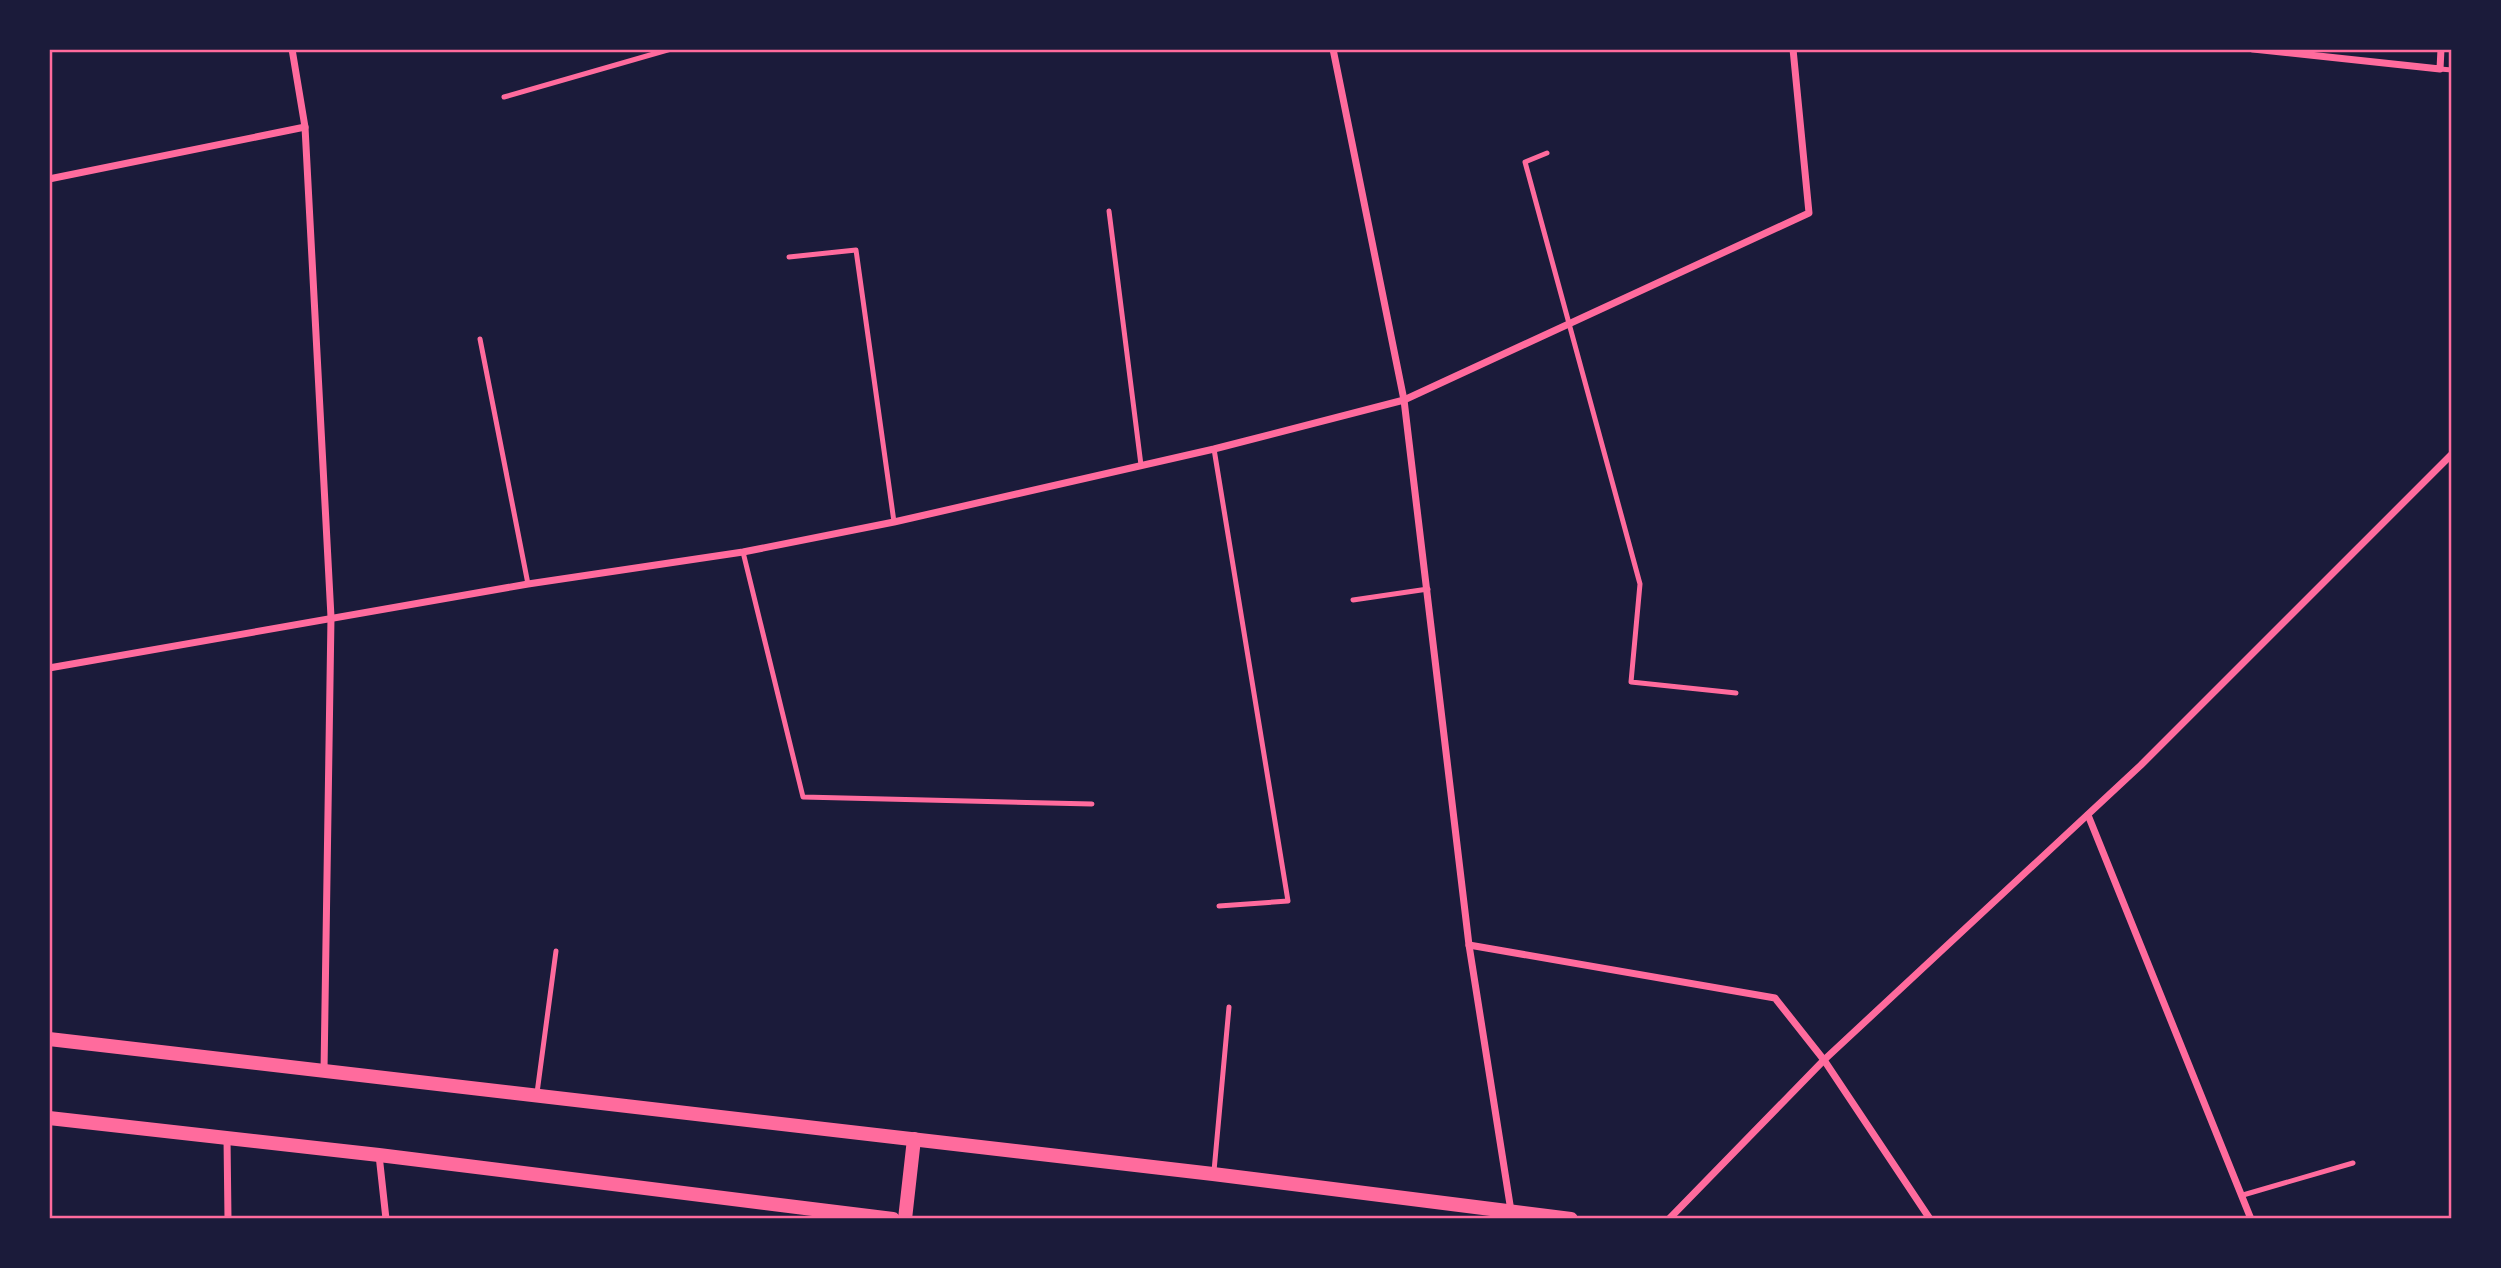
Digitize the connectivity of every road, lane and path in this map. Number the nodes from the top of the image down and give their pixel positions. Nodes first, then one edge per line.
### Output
1 (292, 49) edge
2 (671, 49) edge
3 (1332, 49) edge
4 (1793, 49) edge
5 (2253, 49) edge
6 (2441, 49) edge
7 (2440, 69) junction
8 (2452, 70) edge
9 (504, 97) dead end
10 (305, 127) junction
11 (1547, 153) dead end
12 (49, 179) edge
13 (1109, 211) dead end
14 (789, 257) dead end
15 (1571, 325) junction
16 (480, 339) dead end
17 (1404, 400) junction
18 (1214, 449) junction
19 (2452, 454) edge
20 (1142, 465) junction
21 (894, 522) junction
22 (743, 552) junction
23 (528, 584) junction
24 (1428, 589) junction
25 (1353, 600) dead end
26 (331, 617) junction
27 (49, 668) edge
28 (1736, 693) dead end
29 (1092, 804) dead end
30 (2088, 815) junction
31 (1219, 906) dead end
32 (1469, 944) junction
33 (556, 951) dead end
34 (1229, 1007) dead end
35 (49, 1039) edge
36 (1824, 1060) junction
37 (324, 1071) junction
38 (537, 1096) junction
39 (49, 1118) edge
40 (227, 1138) junction
41 (914, 1139) junction
42 (379, 1155) junction
43 (2353, 1163) dead end
44 (1213, 1174) junction
45 (2243, 1195) junction
46 (1511, 1211) junction
47 (228, 1219) edge
48 (386, 1219) edge
49 (893, 1219) edge
50 (905, 1219) edge
51 (1571, 1219) edge
52 (1669, 1219) edge
53 (1930, 1219) edge
54 (2251, 1219) edge

1 - 10 street
2 - 9 lane
3 - 17 street
4 - 15 street
5 - 7 street
6 - 7 street
7 - 8 lane
10 - 12 street
10 - 26 street
11 - 15 lane
13 - 20 lane
14 - 21 lane
15 - 17 street
15 - 28 lane
16 - 23 lane
17 - 18 street
17 - 24 street
18 - 20 street
18 - 31 lane
19 - 30 street
20 - 21 street
21 - 22 street
22 - 23 street
22 - 29 lane
23 - 26 street
24 - 25 lane
24 - 32 street
26 - 27 street
26 - 37 street
30 - 36 street
30 - 45 street
32 - 36 street
32 - 46 street
33 - 38 lane
34 - 44 lane
35 - 37 main road
36 - 52 street
36 - 53 street
37 - 38 main road
38 - 41 main road
39 - 40 main road
40 - 42 main road
40 - 47 street
41 - 44 main road
41 - 50 main road
42 - 48 street
42 - 49 main road
43 - 45 lane
44 - 46 main road
45 - 54 street
46 - 51 main road

